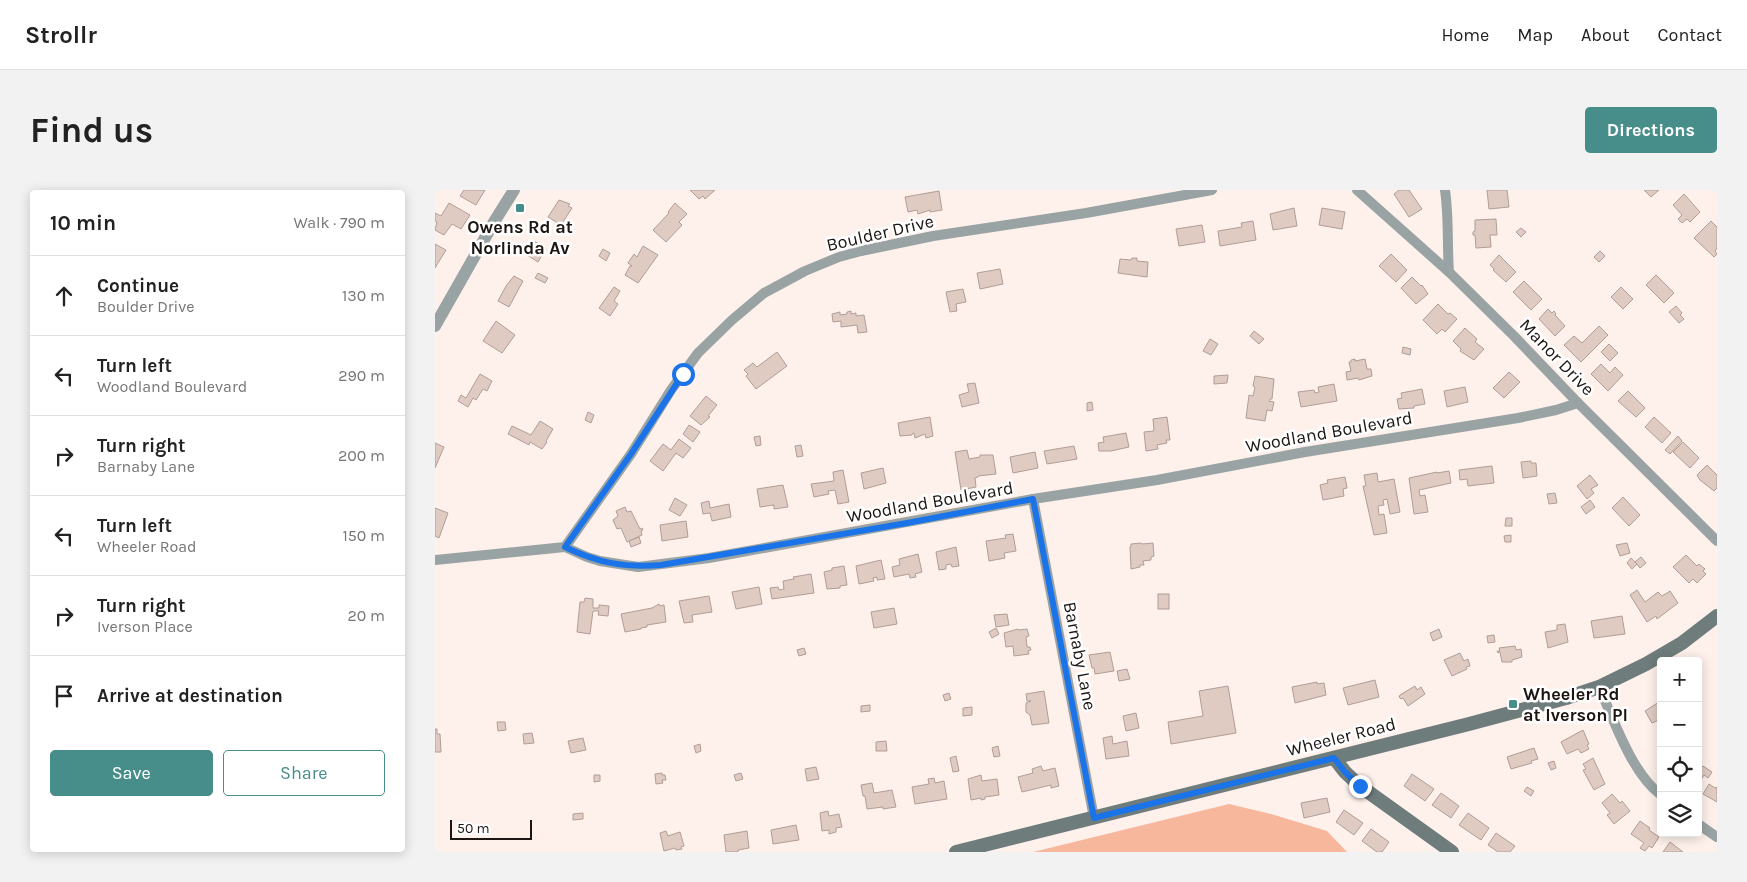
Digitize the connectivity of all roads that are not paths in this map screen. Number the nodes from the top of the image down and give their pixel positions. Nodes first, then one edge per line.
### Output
1 (514, 190) edge
2 (1212, 190) edge
3 (1357, 190) edge
4 (1445, 190) edge
5 (1449, 272) junction
6 (435, 326) edge
7 (1578, 403) junction
8 (1033, 499) junction
9 (1717, 540) edge
10 (565, 547) junction
11 (435, 560) edge
12 (1717, 616) edge
13 (1599, 687) junction
14 (1334, 758) junction
15 (1658, 792) edge
16 (1094, 818) junction
17 (1702, 827) edge
18 (1717, 838) edge
19 (956, 852) edge
20 (1452, 852) edge

1 - 6 street
2 - 10 street, Boulder Drive
3 - 5 street, Manor Drive
4 - 5 street
5 - 7 street, Manor Drive
7 - 8 street, Woodland Boulevard
7 - 9 street, Manor Drive
8 - 10 street, Woodland Boulevard
8 - 16 street, Barnaby Lane
10 - 11 street
12 - 13 main road, Wheeler Road
13 - 14 main road, Wheeler Road
13 - 15 street
14 - 16 main road, Wheeler Road
14 - 20 main road
16 - 19 main road, Wheeler Road
17 - 18 street

